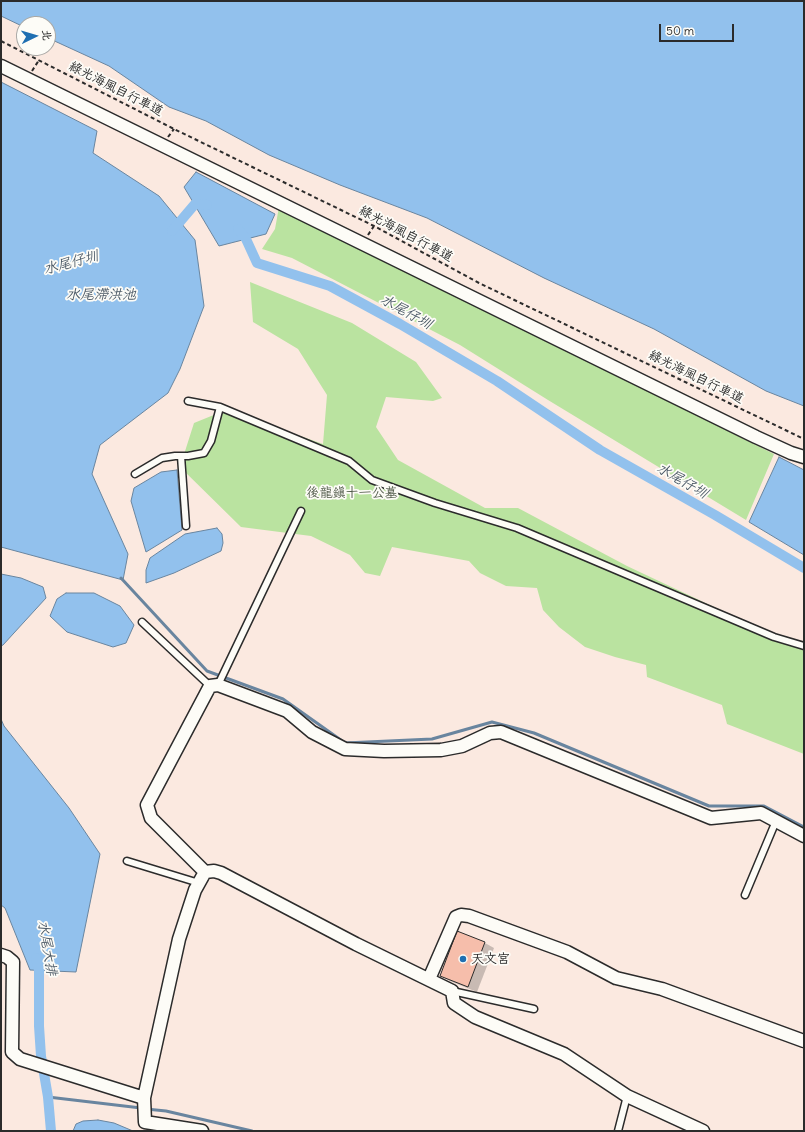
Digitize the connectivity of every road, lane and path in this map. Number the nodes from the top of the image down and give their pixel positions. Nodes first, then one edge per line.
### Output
1 (1, 41) edge
2 (1, 66) edge
3 (188, 401) dead end
4 (220, 407) junction
5 (804, 439) edge
6 (180, 456) junction
7 (804, 457) edge
8 (135, 474) dead end
9 (302, 511) dead end
10 (186, 526) dead end
11 (142, 622) dead end
12 (804, 646) edge
13 (216, 684) junction
14 (776, 821) junction
15 (804, 836) edge
16 (127, 861) dead end
17 (205, 872) junction
18 (199, 883) junction
19 (745, 895) dead end
20 (1, 956) edge
21 (429, 979) junction
22 (452, 991) junction
23 (534, 1009) dead end
24 (804, 1040) edge
25 (627, 1096) junction
26 (144, 1105) junction
27 (202, 1131) edge
28 (618, 1131) edge
29 (703, 1131) edge

1 - 5 path, 綠光海風自行車道
2 - 7 street
3 - 4 lane
4 - 6 lane
4 - 12 lane
6 - 8 lane
6 - 10 lane
9 - 13 lane
11 - 13 lane
13 - 14 street
13 - 17 street
14 - 15 street
14 - 19 lane
16 - 18 lane
17 - 18 street
17 - 21 street
18 - 26 street
20 - 26 street
21 - 22 street
21 - 24 street
22 - 23 lane
22 - 25 street
25 - 28 lane
25 - 29 street
26 - 27 street

